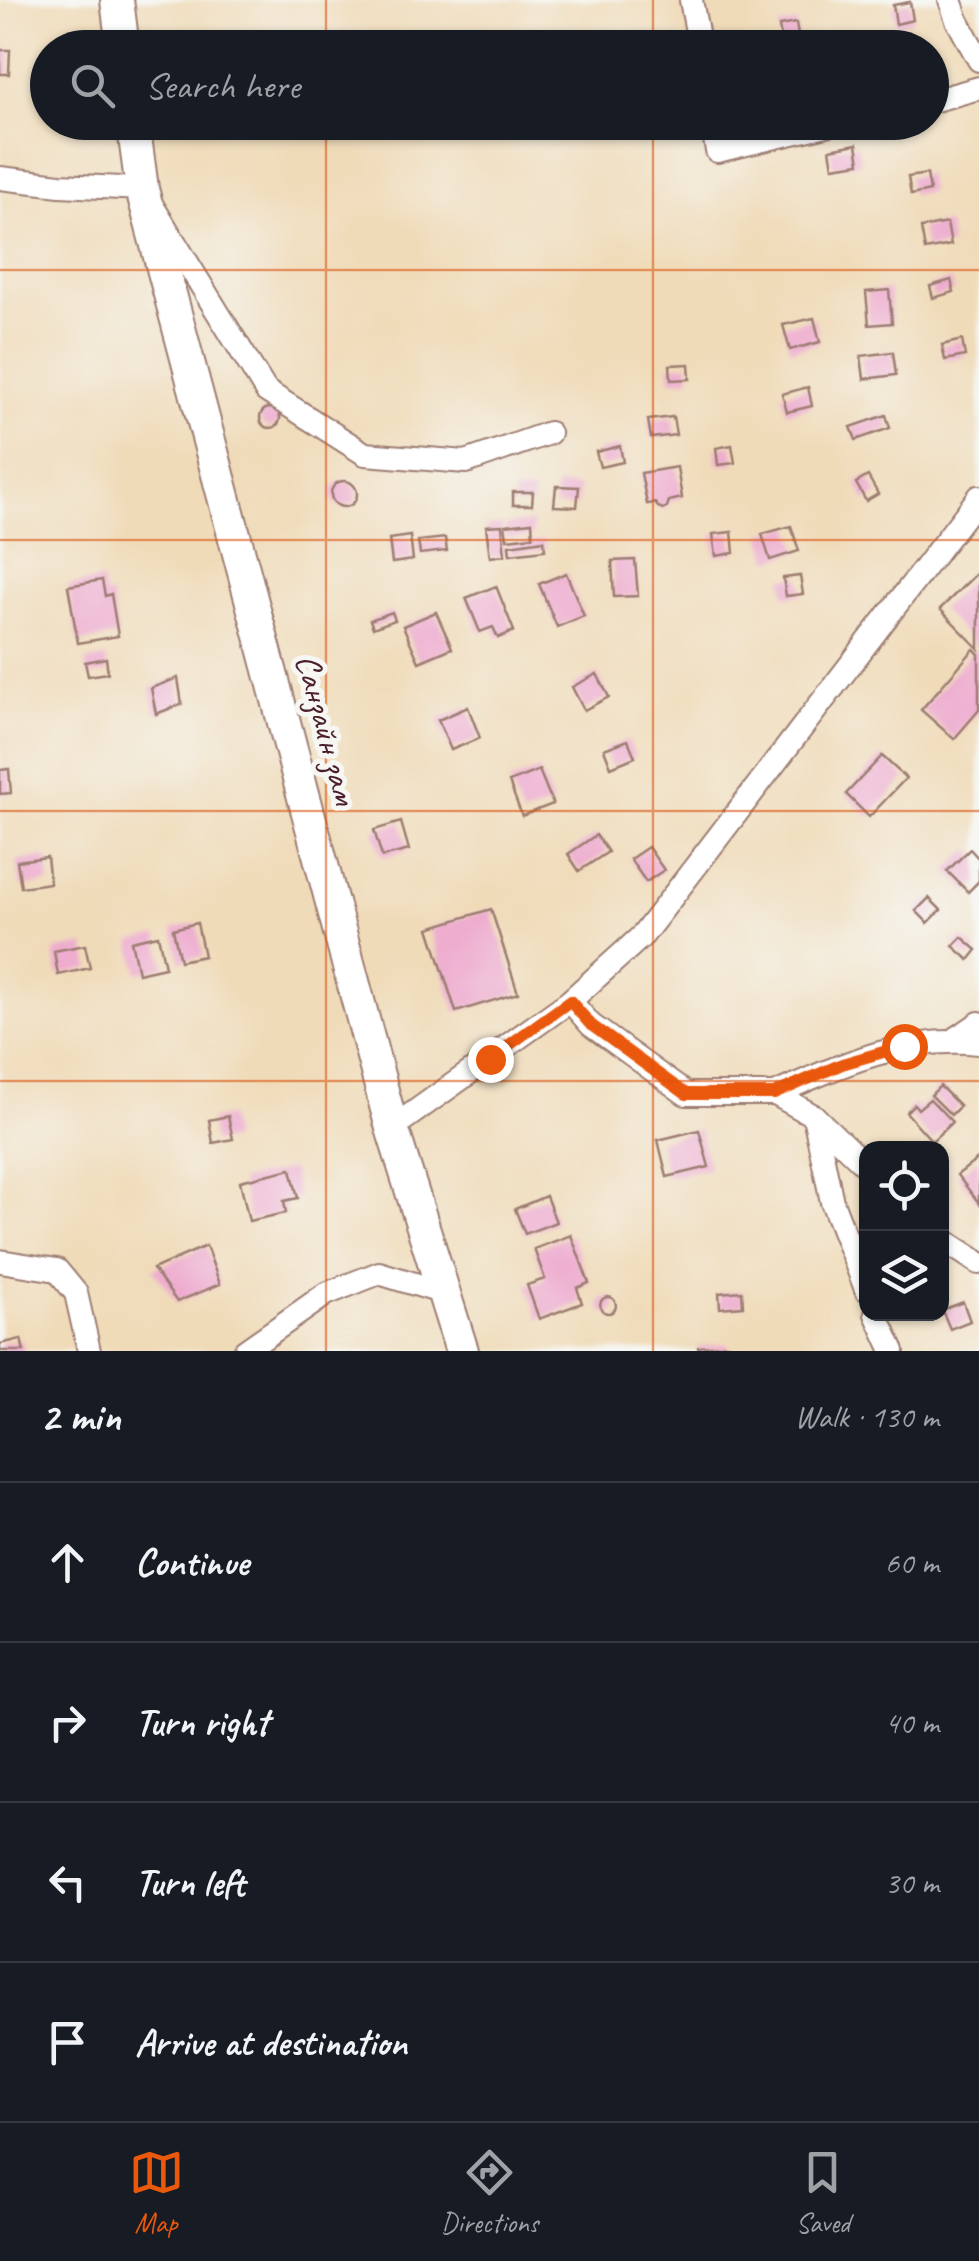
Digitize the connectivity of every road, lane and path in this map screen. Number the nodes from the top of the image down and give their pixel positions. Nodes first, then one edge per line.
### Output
1 (116, 0) edge
2 (692, 0) edge
3 (950, 0) edge
4 (120, 30) edge
5 (697, 30) edge
6 (979, 60) edge
7 (979, 88) edge
8 (949, 96) edge
9 (135, 140) edge
10 (715, 140) edge
11 (763, 140) edge
12 (0, 178) edge
13 (142, 190) junction
14 (548, 433) dead end
15 (979, 496) edge
16 (570, 1001) junction
17 (979, 1024) edge
18 (954, 1040) junction
19 (979, 1043) edge
20 (774, 1094) junction
21 (814, 1116) junction
22 (392, 1128) junction
23 (859, 1159) edge
24 (949, 1244) edge
25 (0, 1261) edge
26 (979, 1263) edge
27 (859, 1271) edge
28 (444, 1292) junction
29 (879, 1321) edge
30 (89, 1351) edge
31 (245, 1351) edge
32 (462, 1351) edge
33 (893, 1351) edge

1 - 4 main road
2 - 5 street
3 - 6 street
7 - 8 street
9 - 13 main road, Санзайн зам
10 - 11 street
12 - 13 street
13 - 14 street
13 - 22 main road, Санзайн зам
15 - 16 street
16 - 20 street
16 - 22 street
17 - 18 street
18 - 19 street
18 - 20 street
20 - 21 street
21 - 23 street
21 - 27 street
22 - 28 main road, Санзайн зам
24 - 26 street
25 - 30 street
28 - 31 street
28 - 32 main road, Санзайн зам
29 - 33 street

